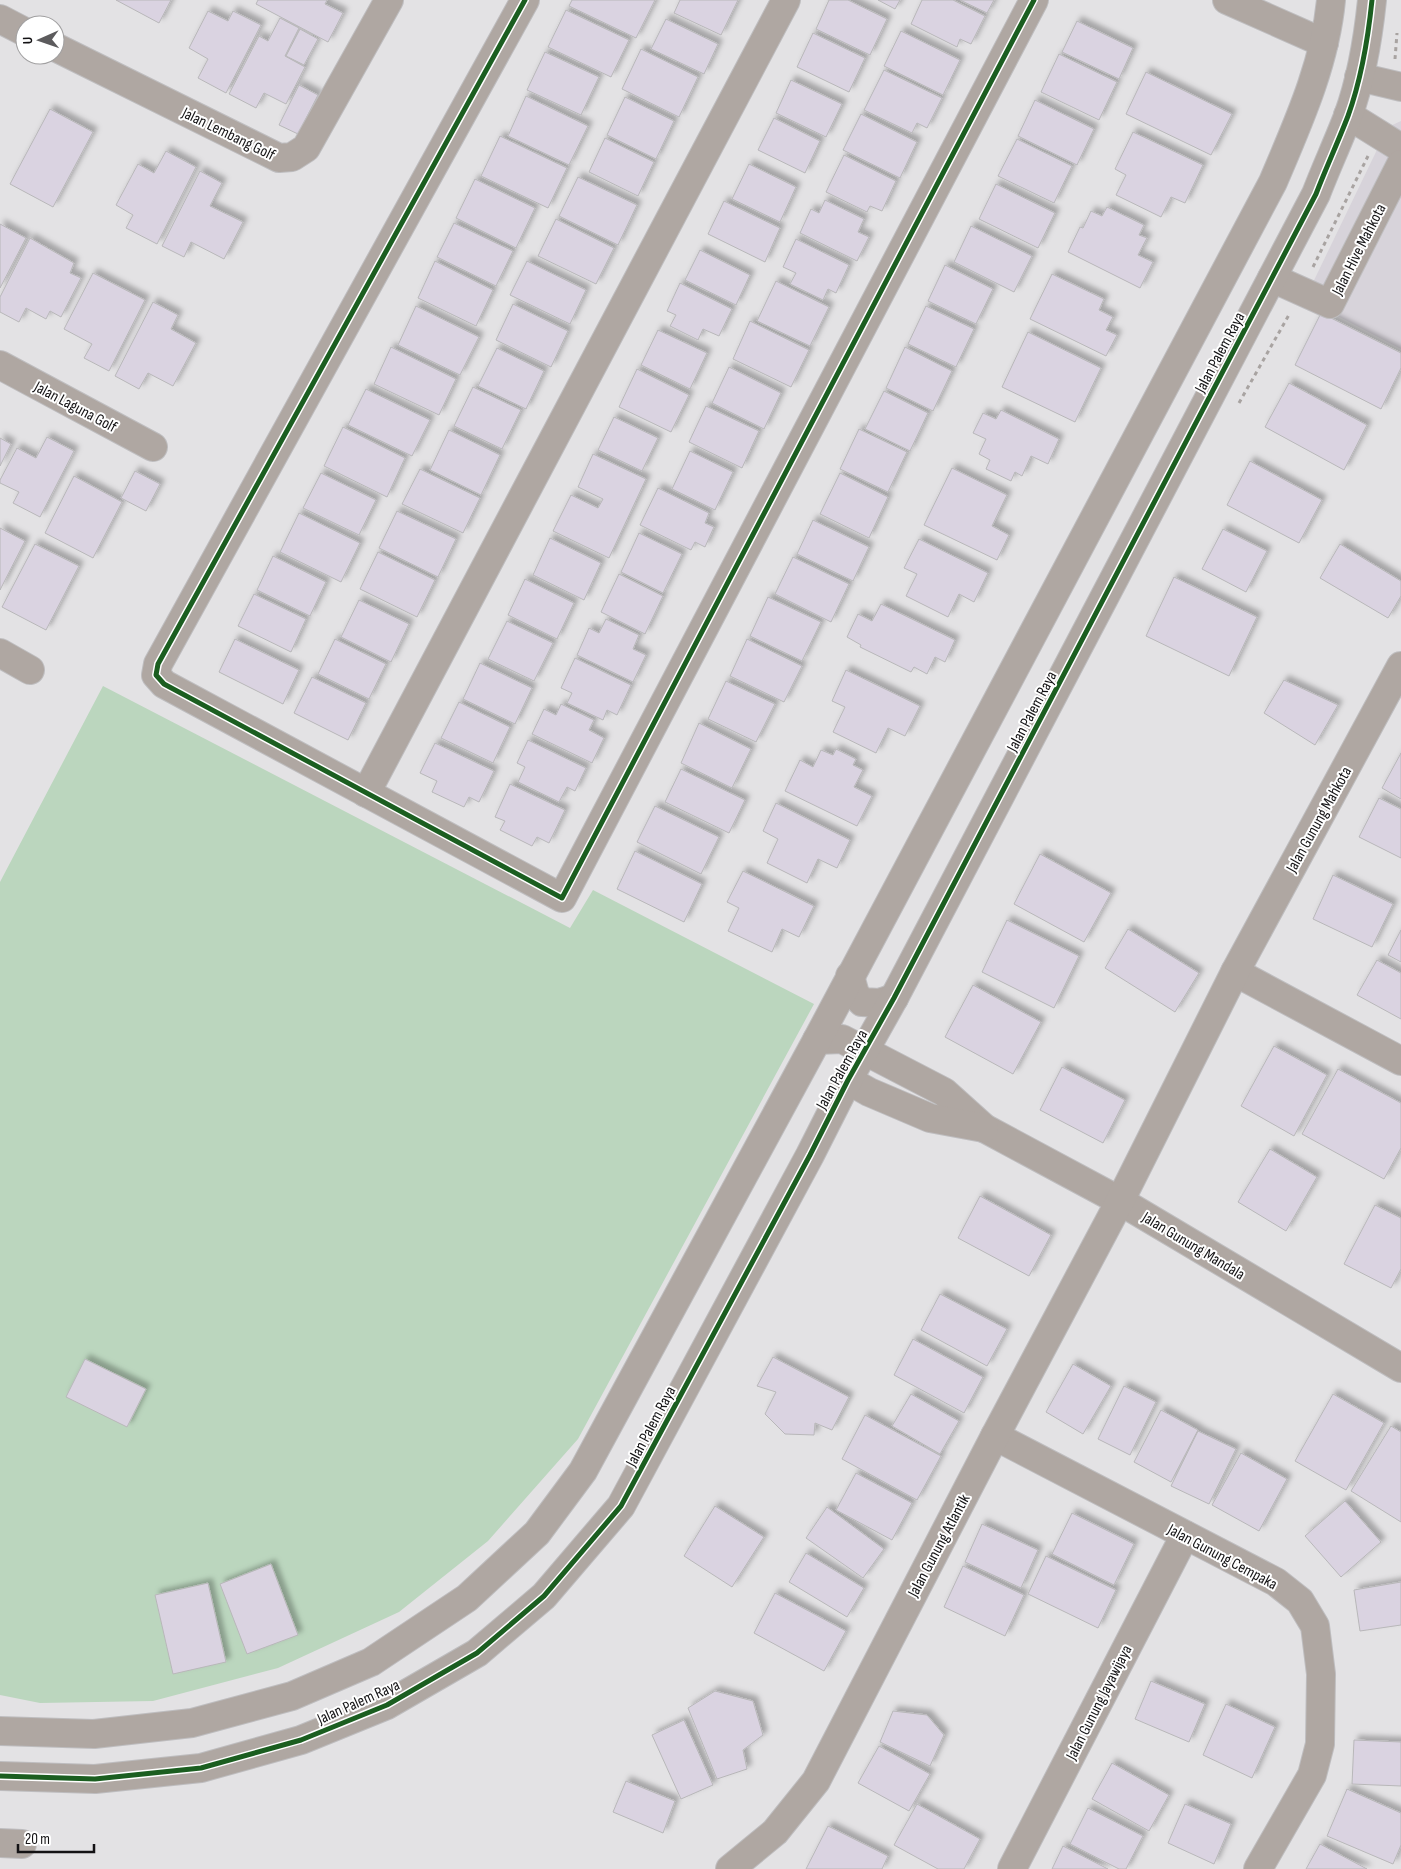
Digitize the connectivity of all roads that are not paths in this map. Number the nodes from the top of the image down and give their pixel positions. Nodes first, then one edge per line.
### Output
1 (389, 0) edge
2 (525, 0) edge
3 (786, 0) edge
4 (1034, 0) edge
5 (1227, 0) edge
6 (1331, 0) edge
7 (1372, 0) edge
8 (0, 19) edge
9 (15, 27) edge
10 (1324, 43) junction
11 (65, 52) edge
12 (1359, 77) junction
13 (1401, 87) edge
14 (1348, 115) junction
15 (1401, 148) edge
16 (1401, 164) edge
17 (1272, 278) junction
18 (0, 365) edge
19 (153, 447) dead end
20 (0, 653) edge
21 (1401, 666) edge
22 (30, 670) dead end
23 (366, 793) junction
24 (1235, 972) junction
25 (850, 976) junction
26 (894, 998) junction
27 (816, 1040) junction
28 (865, 1051) junction
29 (1401, 1061) edge
30 (848, 1080) junction
31 (984, 1128) junction
32 (1120, 1201) junction
33 (1401, 1368) edge
34 (995, 1436) junction
35 (1185, 1535) junction
36 (0, 1731) edge
37 (0, 1776) edge
38 (730, 1869) edge
39 (1012, 1869) edge
40 (1258, 1869) edge

1 - 11 street, Jalan Lembang Golf
2 - 23 street
3 - 23 street
4 - 23 street
5 - 10 street
6 - 10 street, Jalan Palem Raya
7 - 12 street, Jalan Palem Raya
8 - 9 street
10 - 25 street, Jalan Palem Raya
12 - 13 street
12 - 14 street, Jalan Palem Raya
14 - 15 street
14 - 17 street, Jalan Palem Raya
16 - 17 street, Jalan Hive Mahkota
17 - 26 street, Jalan Palem Raya
18 - 19 street, Jalan Laguna Golf
20 - 22 street
21 - 24 street, Jalan Gunung Mahkota
24 - 29 street
24 - 32 street, Jalan Gunung Mahkota
25 - 26 street
25 - 27 street, Jalan Palem Raya
26 - 28 street, Jalan Palem Raya
27 - 28 street, Jalan Gunung Mandala
27 - 36 street, Jalan Palem Raya
28 - 30 street, Jalan Palem Raya
28 - 31 street, Jalan Gunung Mandala
30 - 31 street, Jalan Gunung Mandala
30 - 37 street, Jalan Palem Raya
31 - 32 street, Jalan Gunung Mandala
32 - 33 street, Jalan Gunung Mandala
32 - 34 street, Jalan Gunung Atlantik
34 - 35 street, Jalan Gunung Cempaka
34 - 38 street, Jalan Gunung Atlantik
35 - 39 street, Jalan Gunung Jayawijaya
35 - 40 street, Jalan Gunung Cempaka

